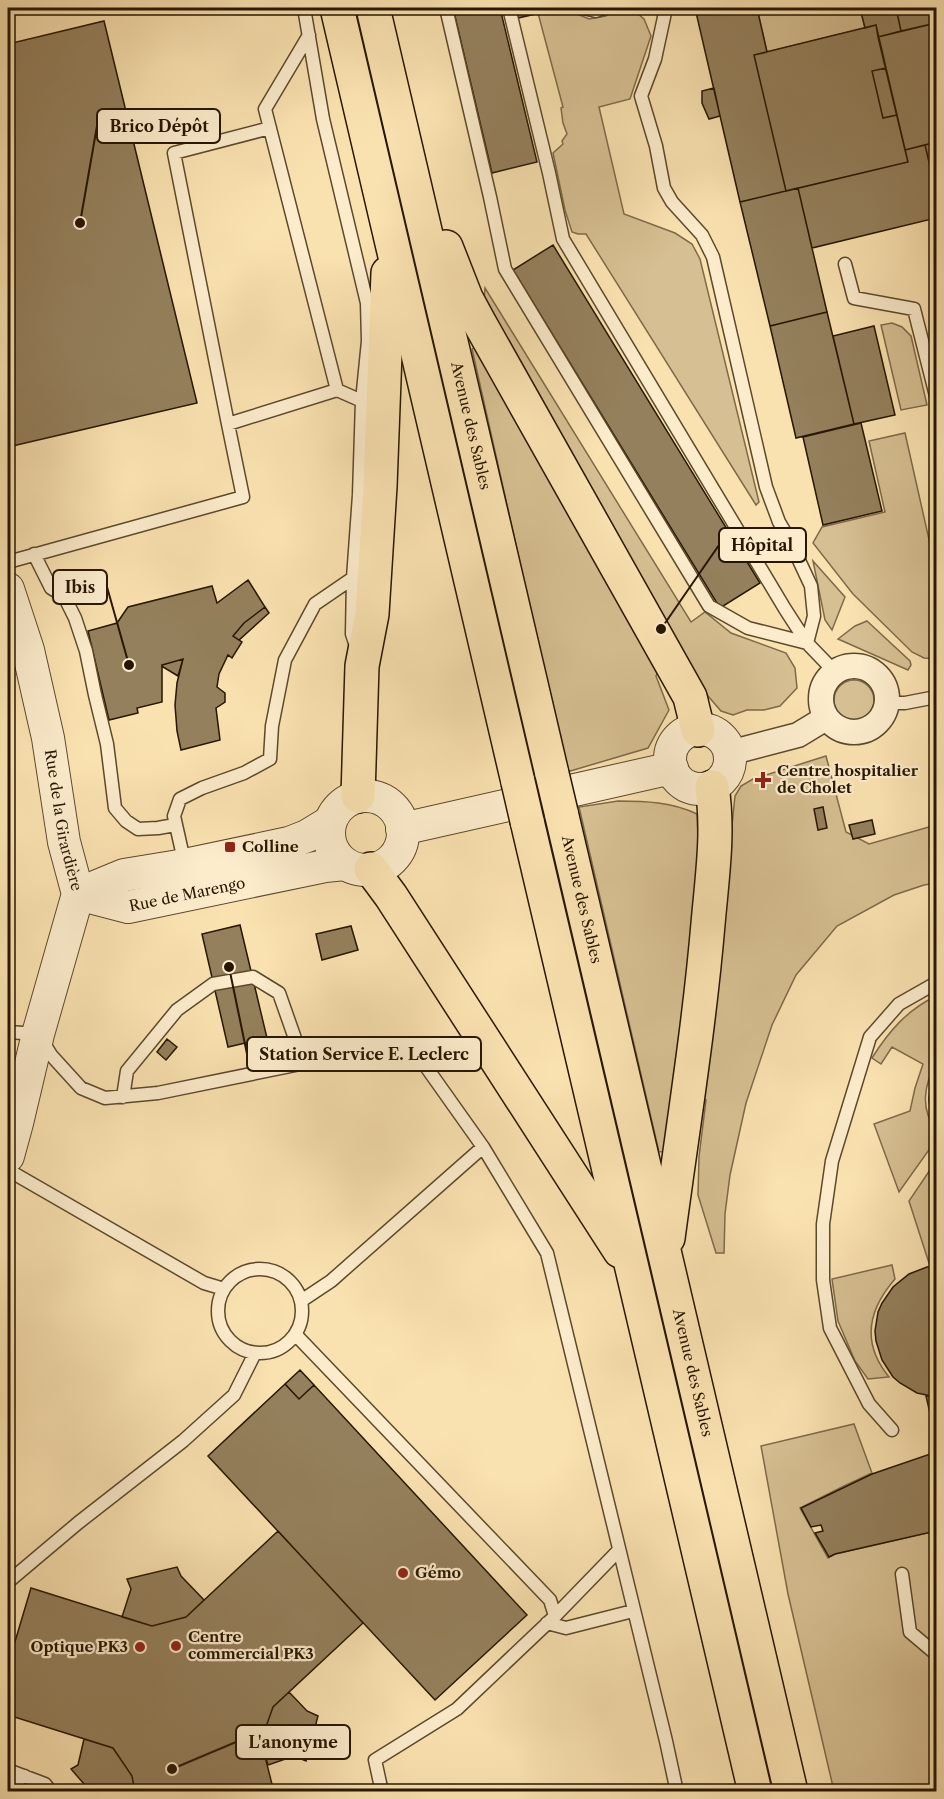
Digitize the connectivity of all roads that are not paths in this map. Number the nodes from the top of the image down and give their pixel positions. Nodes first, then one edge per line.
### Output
1 (304, 8) edge
2 (337, 8) edge
3 (373, 8) edge
4 (446, 8) edge
5 (509, 8) edge
6 (584, 8) edge
7 (604, 8) edge
8 (666, 8) edge
9 (309, 35) junction
10 (270, 128) junction
11 (407, 151) junction
12 (390, 230) junction
13 (845, 264) dead end
14 (337, 390) junction
15 (936, 396) edge
16 (362, 401) junction
17 (228, 424) junction
18 (34, 554) junction
19 (8, 562) edge
20 (353, 578) junction
21 (8, 589) edge
22 (807, 643) junction
23 (362, 666) junction
24 (835, 672) junction
25 (936, 697) edge
26 (888, 703) junction
27 (826, 718) junction
28 (698, 730) junction
29 (729, 753) junction
30 (672, 768) junction
31 (712, 787) junction
32 (358, 796) junction
33 (330, 822) junction
34 (176, 825) junction
35 (402, 829) junction
36 (185, 865) junction
37 (358, 866) junction
38 (78, 894) junction
39 (936, 983) edge
40 (23, 1033) edge
41 (304, 1064) junction
42 (123, 1097) junction
43 (483, 1147) junction
44 (8, 1156) edge
45 (8, 1170) edge
46 (665, 1257) junction
47 (633, 1270) junction
48 (224, 1289) junction
49 (301, 1301) junction
50 (295, 1334) junction
51 (255, 1353) junction
52 (892, 1430) dead end
53 (619, 1550) junction
54 (902, 1575) dead end
55 (8, 1582) edge
56 (633, 1611) junction
57 (551, 1620) junction
58 (936, 1654) edge
59 (8, 1770) edge
60 (25, 1776) junction
61 (8, 1787) edge
62 (51, 1791) edge
63 (382, 1791) edge
64 (677, 1791) edge
65 (755, 1791) edge
66 (791, 1791) edge

1 - 9 lane
2 - 12 main road
3 - 11 main road, Avenue des Sables
4 - 22 lane
5 - 22 lane
6 - 7 lane
8 - 22 lane
9 - 10 lane
9 - 16 lane
10 - 14 lane
10 - 17 lane
11 - 28 main road
11 - 46 main road, Avenue des Sables, bridge
12 - 23 main road
12 - 47 main road, bridge
13 - 15 lane
14 - 16 lane
14 - 17 lane
16 - 20 lane
17 - 18 lane
18 - 19 lane
18 - 34 lane
20 - 23 lane
20 - 34 lane
21 - 38 street, Rue de la Girardière
22 - 24 lane
23 - 32 main road
24 - 26 street
24 - 27 street
25 - 26 lane
26 - 27 street
27 - 29 street
28 - 29 street
28 - 30 street
29 - 31 street
30 - 31 street
30 - 35 street
31 - 46 main road
32 - 33 street, Rue de Marengo
32 - 35 street
33 - 36 street, Rue de Marengo
33 - 37 street
34 - 36 lane
35 - 37 street, Rue de Marengo
36 - 38 street, Rue de Marengo
37 - 38 street, Rue de Marengo
37 - 47 main road
38 - 40 street, Rue de la Girardière
39 - 52 lane
40 - 42 lane
40 - 44 street, Rue de la Girardière
41 - 42 lane
41 - 42 lane
41 - 43 lane
43 - 49 lane
43 - 53 lane
45 - 48 lane
46 - 66 main road, Avenue des Sables
47 - 65 main road
48 - 49 lane
48 - 51 lane
49 - 50 lane
50 - 51 lane
50 - 57 lane
51 - 55 lane
53 - 56 lane
53 - 57 lane
54 - 58 lane
56 - 57 lane
56 - 64 lane
57 - 63 lane
59 - 60 lane
60 - 61 lane
60 - 62 lane

